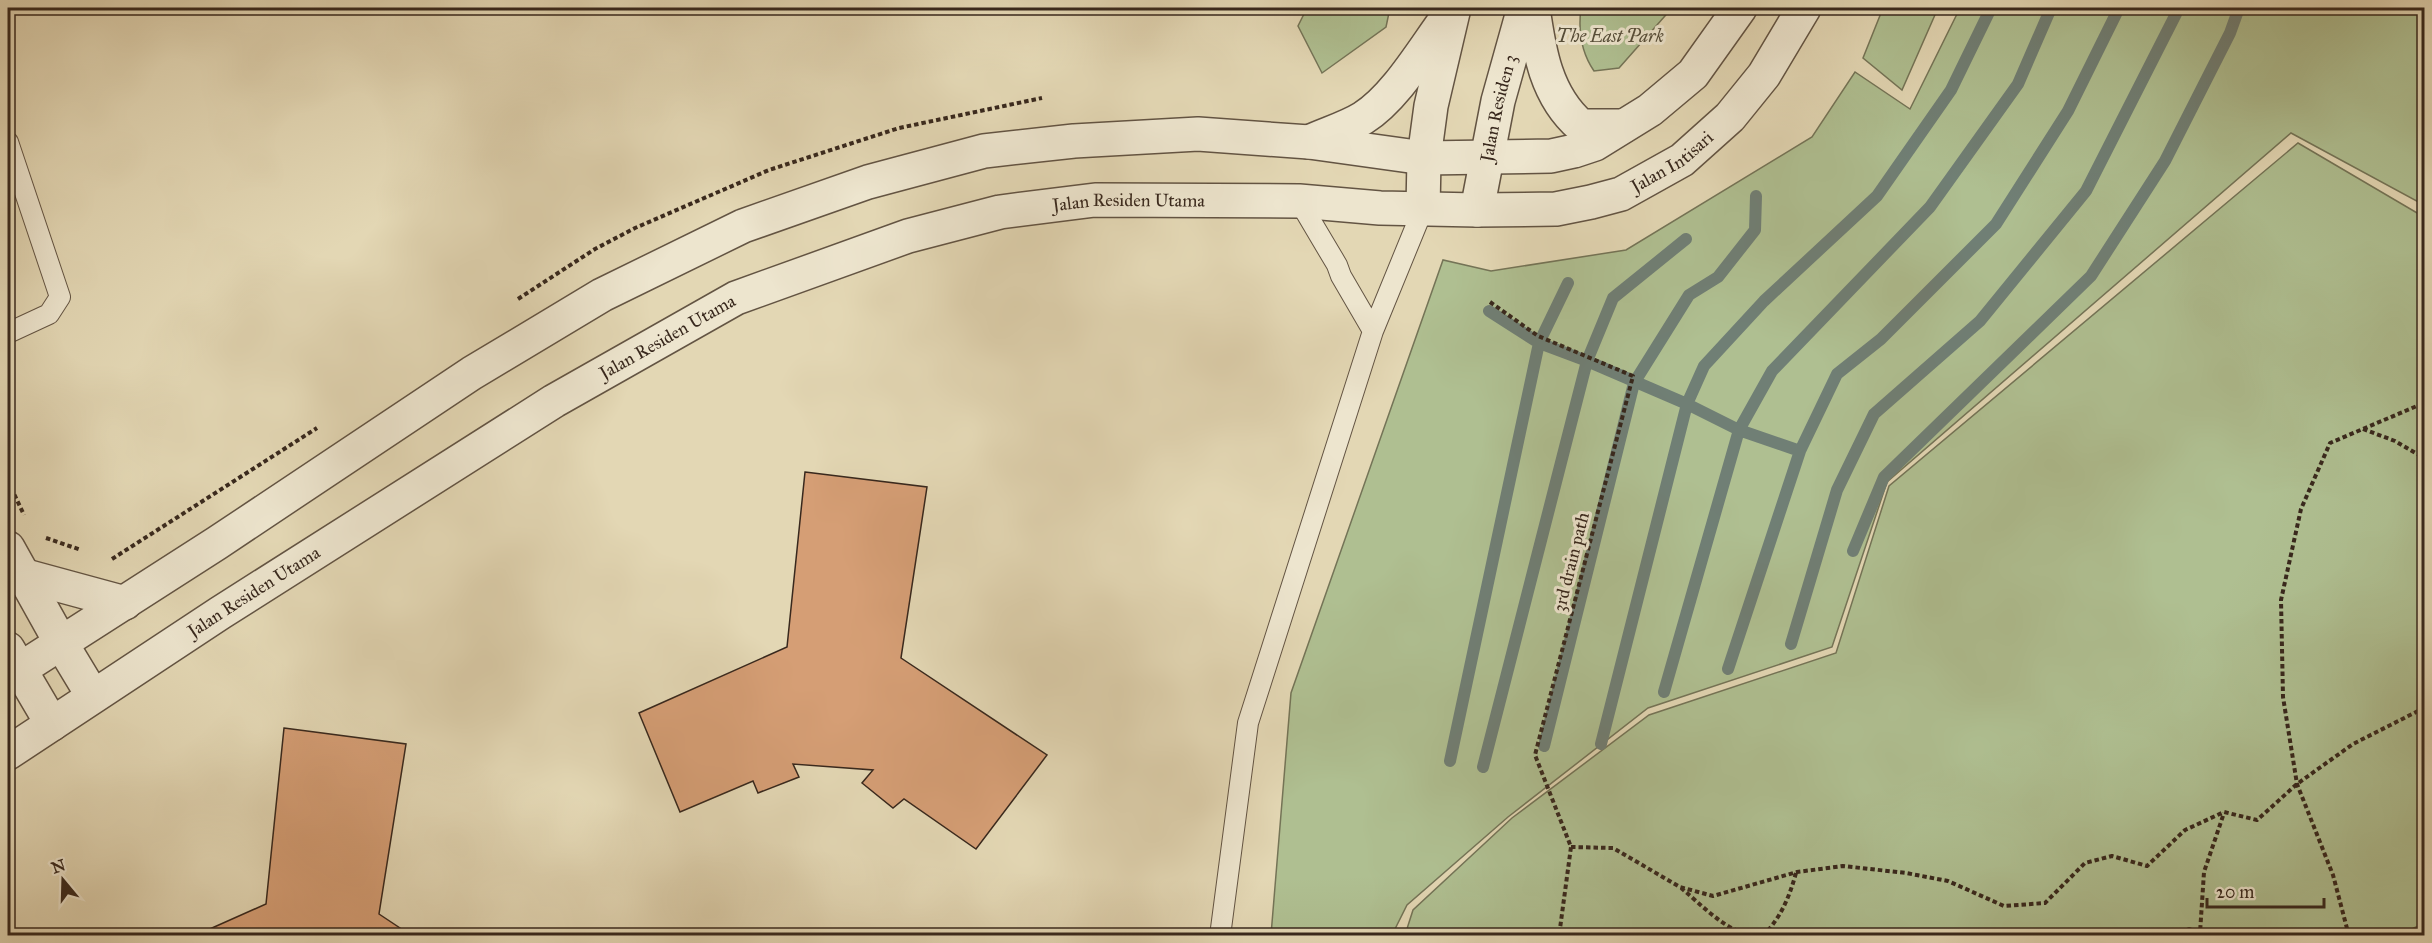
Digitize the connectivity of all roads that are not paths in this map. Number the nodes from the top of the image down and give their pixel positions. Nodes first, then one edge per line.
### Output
1 (1454, 8) edge
2 (1524, 8) edge
3 (1533, 8) edge
4 (1740, 8) edge
5 (1804, 8) edge
6 (1624, 126) junction
7 (8, 142) edge
8 (1309, 142) junction
9 (1486, 156) junction
10 (1424, 158) junction
11 (1299, 201) junction
12 (1423, 209) junction
13 (1477, 210) junction
14 (1373, 331) junction
15 (8, 333) edge
16 (15, 561) edge
17 (125, 603) junction
18 (60, 643) junction
19 (11, 665) edge
20 (93, 696) junction
21 (52, 723) junction
22 (8, 753) edge
23 (1220, 936) edge

1 - 8 street
1 - 10 street
2 - 9 street, Jalan Residen 3
3 - 6 street
4 - 6 street
5 - 13 street, Jalan Intisari
6 - 9 street
7 - 15 lane
8 - 10 street
8 - 17 street
9 - 10 street
9 - 13 street, Jalan Residen 3
10 - 12 street
11 - 12 street, Jalan Residen Utama
11 - 14 lane
11 - 20 street, Jalan Residen Utama
12 - 13 street, Jalan Intisari
12 - 14 lane
14 - 23 lane
16 - 17 street
16 - 18 street
17 - 18 street
18 - 19 street
18 - 20 street
19 - 21 street
20 - 21 street, Jalan Residen Utama
21 - 22 street, Jalan Residen Utama

